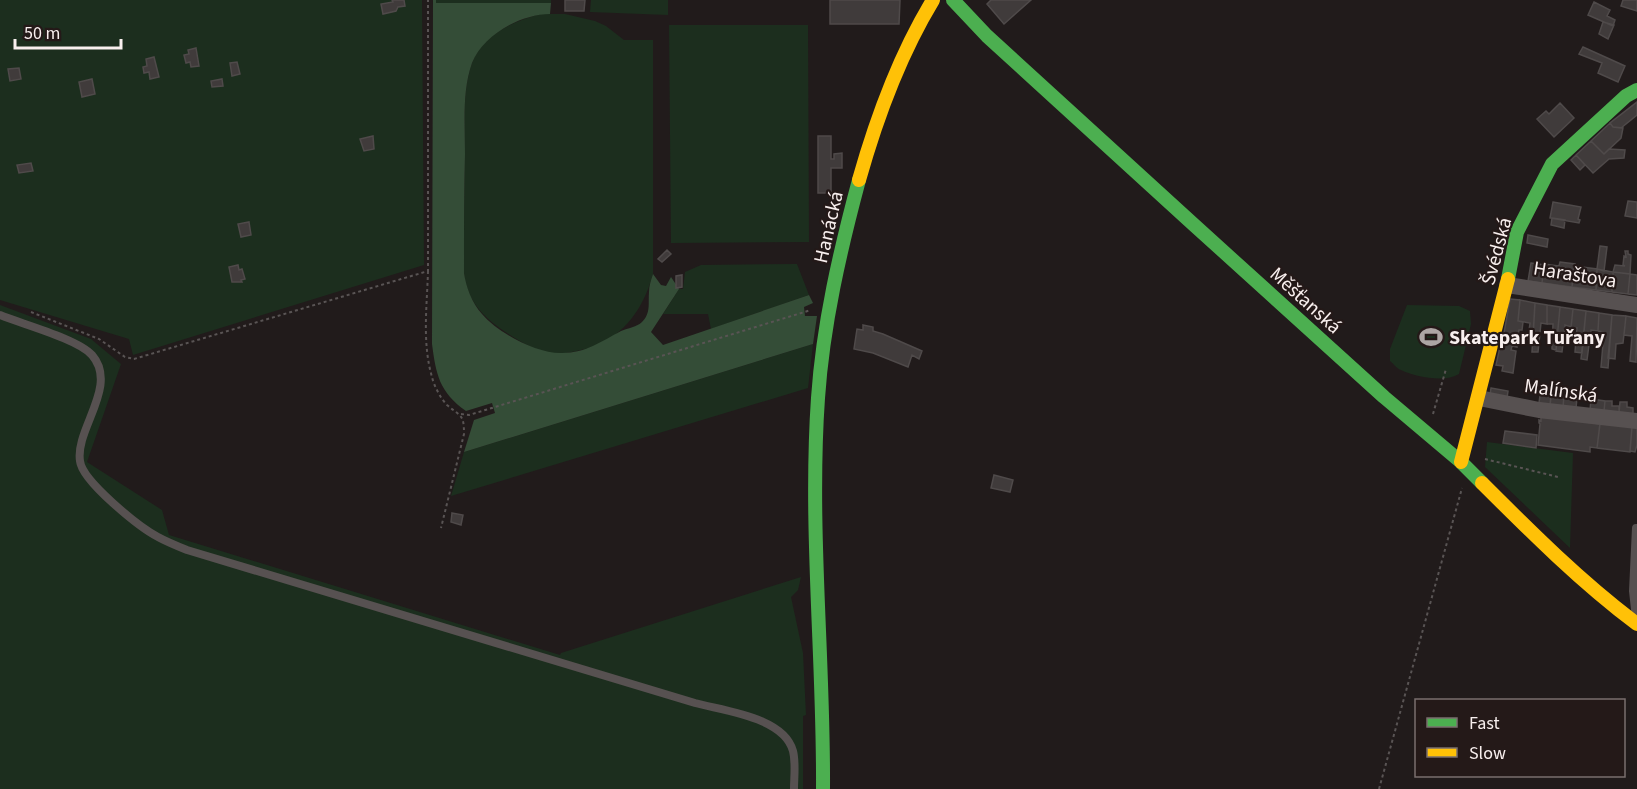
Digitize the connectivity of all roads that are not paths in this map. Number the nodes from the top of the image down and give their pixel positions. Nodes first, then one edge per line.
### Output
1 (953, 0) edge
2 (932, 1) edge
3 (1637, 90) edge
4 (1507, 285) junction
5 (1637, 305) edge
6 (0, 315) edge
7 (1479, 398) junction
8 (1637, 421) edge
9 (1464, 461) junction
10 (1636, 528) edge
11 (1637, 624) edge
12 (794, 789) edge
13 (823, 789) edge

1 - 9 street, Měšťanská
2 - 13 street, Hanácká
3 - 4 street, Švédská
4 - 5 street, Haraštova
4 - 7 street, Švédská
6 - 12 lane
7 - 8 street, Malínská
7 - 9 street, Švédská
9 - 11 street, Měšťanská
10 - 11 lane

